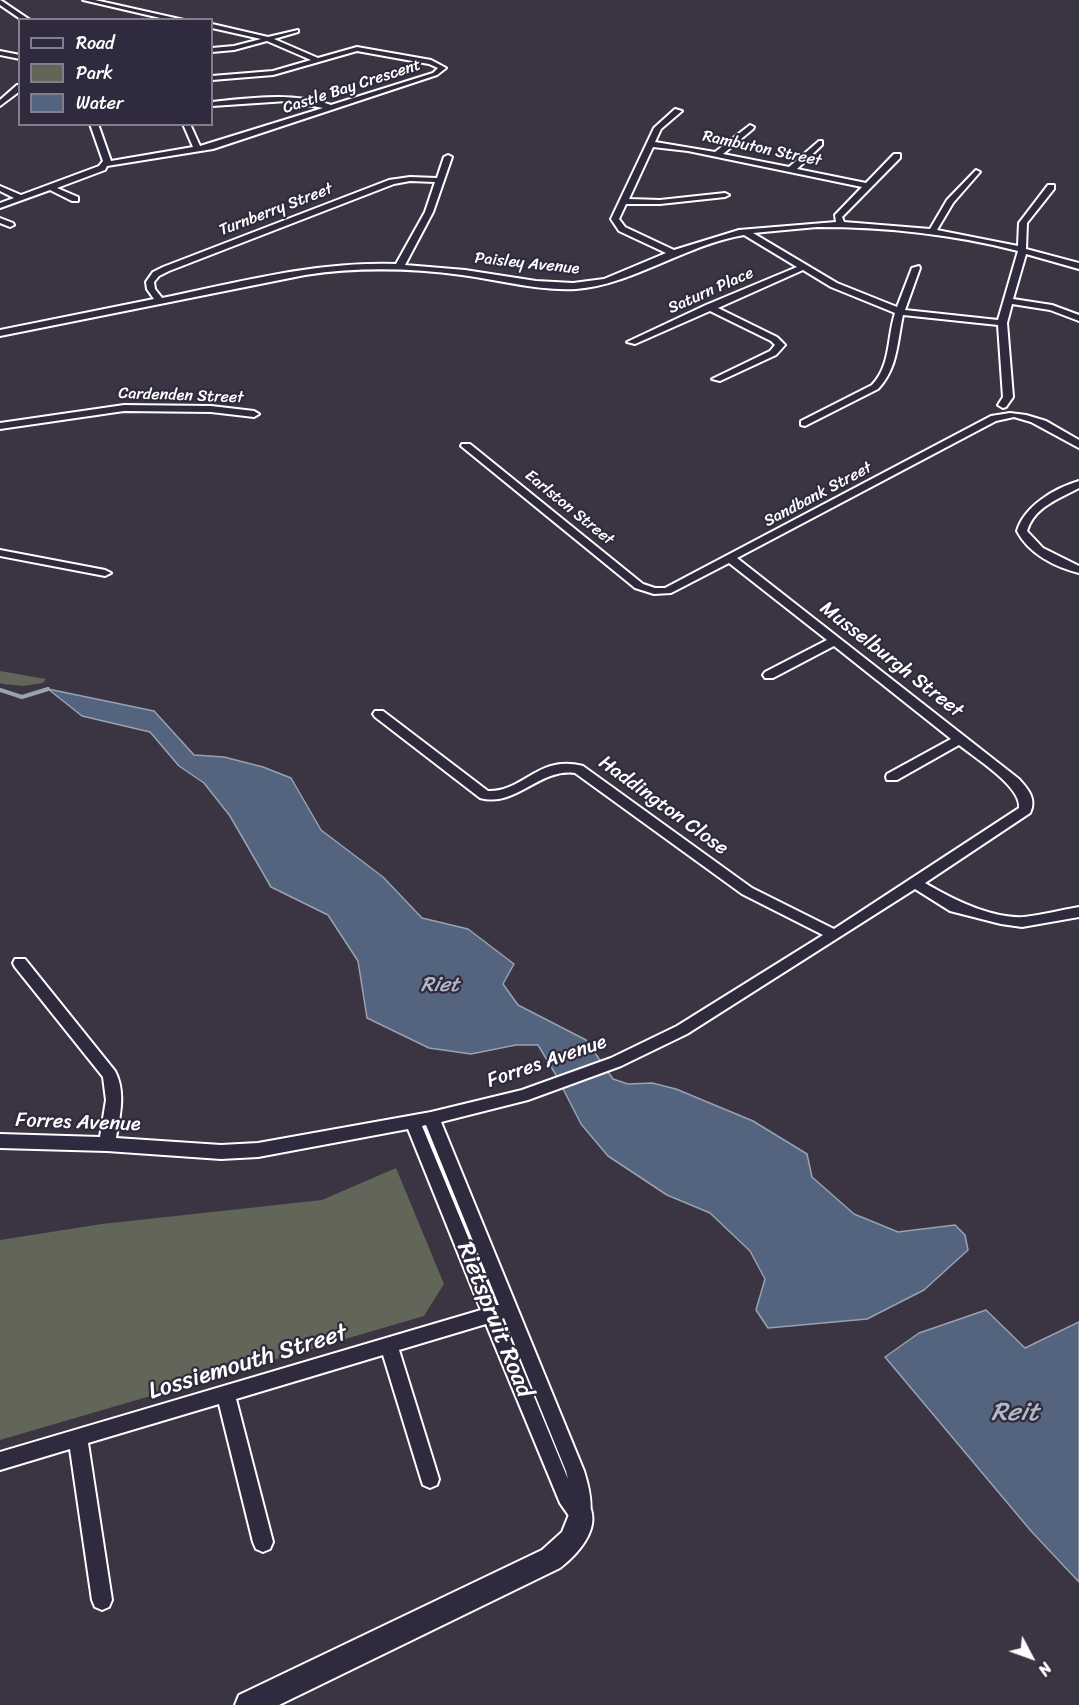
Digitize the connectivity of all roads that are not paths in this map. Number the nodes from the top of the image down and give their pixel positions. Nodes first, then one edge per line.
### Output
1 (86, 0) edge
2 (136, 0) edge
3 (0, 2) edge
4 (121, 7) junction
5 (179, 16) edge
6 (24, 18) edge
7 (227, 23) dead end
8 (216, 26) edge
9 (296, 31) dead end
10 (268, 39) junction
11 (213, 50) edge
12 (0, 52) edge
13 (18, 56) edge
14 (317, 60) junction
15 (213, 78) edge
16 (18, 89) edge
17 (0, 104) edge
18 (213, 104) edge
19 (331, 108) junction
20 (678, 111) dead end
21 (95, 126) edge
22 (187, 126) edge
23 (750, 127) dead end
24 (650, 144) junction
25 (819, 144) dead end
26 (198, 149) junction
27 (717, 155) junction
28 (897, 156) dead end
29 (448, 157) dead end
30 (106, 164) junction
31 (791, 170) junction
32 (976, 172) dead end
33 (440, 180) junction
34 (868, 186) junction
35 (1051, 187) dead end
36 (0, 188) edge
37 (51, 188) junction
38 (0, 194) edge
39 (725, 195) dead end
40 (75, 199) dead end
41 (18, 200) junction
42 (622, 201) junction
43 (0, 206) edge
44 (0, 220) edge
45 (840, 223) junction
46 (10, 225) dead end
47 (745, 232) junction
48 (932, 232) junction
49 (1021, 249) junction
50 (675, 254) junction
51 (1079, 266) edge
52 (801, 268) junction
53 (916, 268) dead end
54 (398, 269) junction
55 (159, 301) junction
56 (1009, 302) junction
57 (709, 307) junction
58 (900, 312) junction
59 (1079, 318) edge
60 (1002, 323) junction
61 (0, 333) edge
62 (632, 342) dead end
63 (717, 379) dead end
64 (1001, 408) junction
65 (254, 414) dead end
66 (1020, 414) junction
67 (805, 423) dead end
68 (0, 426) edge
69 (1079, 445) edge
70 (466, 446) dead end
71 (1079, 484) edge
72 (0, 553) edge
73 (731, 559) junction
74 (1079, 570) edge
75 (105, 573) dead end
76 (654, 591) joint
77 (836, 641) junction
78 (769, 675) dead end
79 (379, 714) dead end
80 (960, 739) junction
81 (892, 777) dead end
82 (1024, 794) joint
83 (915, 883) junction
84 (1079, 912) edge
85 (835, 935) junction
86 (20, 963) dead end
87 (431, 1118) junction
88 (413, 1122) junction
89 (0, 1141) edge
90 (107, 1144) junction
91 (501, 1312) junction
92 (389, 1346) junction
93 (226, 1394) junction
94 (78, 1438) junction
95 (0, 1461) edge
96 (430, 1479) dead end
97 (581, 1516) joint
98 (263, 1542) dead end
99 (102, 1600) dead end
100 (249, 1705) edge

1 - 4 street
2 - 4 street
3 - 6 street
4 - 5 street
7 - 8 street
8 - 10 street
9 - 10 street
10 - 11 street
10 - 14 street
12 - 13 street
14 - 15 street, Castle Bay Crescent
14 - 19 street, Castle Bay Crescent
16 - 17 street
18 - 19 street
19 - 26 street, Castle Bay Crescent
20 - 24 street
21 - 30 street
22 - 26 street
23 - 27 street
24 - 27 street, Rambuton Street
24 - 42 street
25 - 31 street
26 - 30 street, Castle Bay Crescent
27 - 31 street, Rambuton Street
28 - 34 street
29 - 33 street
30 - 37 street, Castle Bay Crescent
31 - 34 street, Rambuton Street
32 - 48 street
33 - 54 street
33 - 55 street, Turnberry Street
34 - 45 street
35 - 49 street
36 - 41 street
37 - 40 street
37 - 41 street, Castle Bay Crescent
38 - 41 street
39 - 42 street
41 - 43 street, Castle Bay Crescent
42 - 50 street
44 - 46 street
45 - 47 street, Paisley Avenue
45 - 48 street, Paisley Avenue
47 - 50 street, Paisley Avenue
47 - 52 street
48 - 49 street, Paisley Avenue
49 - 51 street, Paisley Avenue
49 - 56 street
50 - 54 street, Paisley Avenue
52 - 57 street, Saturn Place
52 - 58 street
53 - 58 street
54 - 55 street, Paisley Avenue
55 - 61 street, Paisley Avenue
56 - 59 street
56 - 60 street
57 - 62 street, Saturn Place
57 - 63 street
58 - 60 street
58 - 67 street
60 - 64 street
64 - 66 street, Sandbank Street
64 - 66 street
64 - 73 street, Sandbank Street
65 - 68 street, Cardenden Street
66 - 69 street
70 - 76 street, Earlston Street
71 - 74 street
72 - 75 street
73 - 76 street, Sandbank Street
73 - 77 street, Musselburgh Street
77 - 78 street
77 - 80 street, Musselburgh Street
79 - 85 street, Haddington Close
80 - 81 street
80 - 82 street, Musselburgh Street
82 - 83 street, Forres Avenue
83 - 84 street
83 - 85 street, Forres Avenue
85 - 87 street, Forres Avenue
86 - 90 street
87 - 88 street, Forres Avenue
87 - 91 street, Rietspruit Road
88 - 90 street, Forres Avenue
88 - 91 street, Rietspruit Road
89 - 90 street, Forres Avenue
91 - 92 street, Lossiemouth Street
91 - 97 street, Rietspruit Road
92 - 93 street, Lossiemouth Street
92 - 96 street
93 - 94 street, Lossiemouth Street
93 - 98 street
94 - 95 street, Lossiemouth Street
94 - 99 street
97 - 100 street, Rietspruit Road

